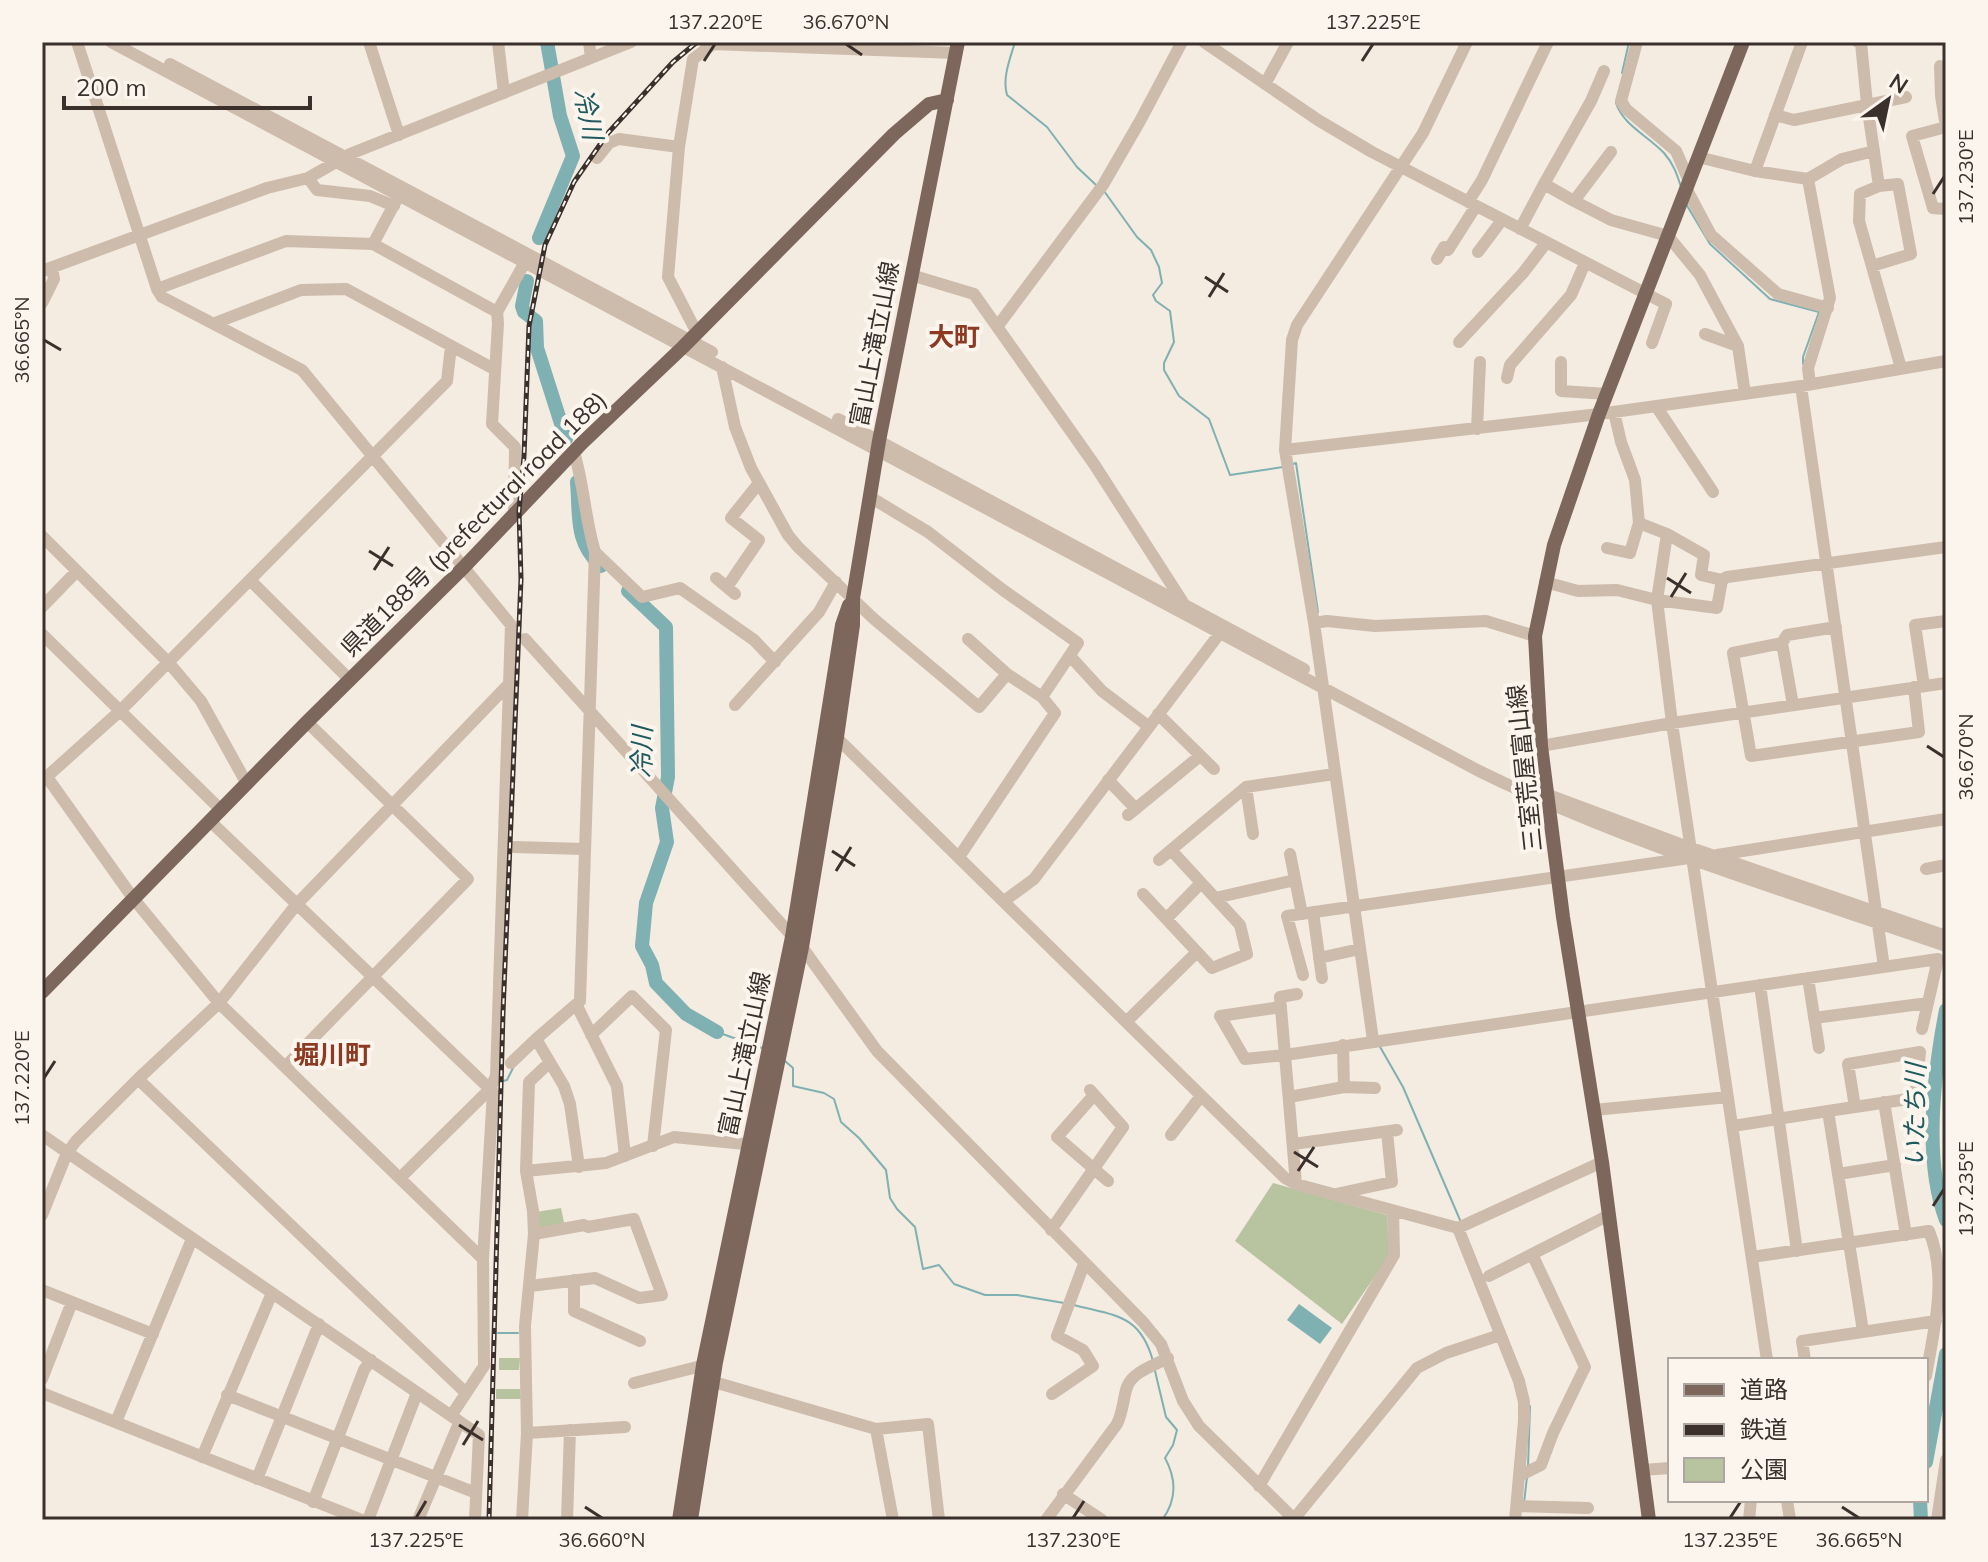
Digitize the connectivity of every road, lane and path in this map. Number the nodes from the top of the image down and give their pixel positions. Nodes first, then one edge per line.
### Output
1 (77, 42) edge
2 (111, 42) edge
3 (128, 42) edge
4 (369, 42) edge
5 (498, 42) edge
6 (589, 42) edge
7 (631, 42) edge
8 (1182, 42) edge
9 (1204, 42) edge
10 (1288, 42) edge
11 (1467, 42) edge
12 (1548, 42) edge
13 (1637, 42) edge
14 (1743, 42) edge
15 (1802, 42) edge
16 (1858, 42) edge
17 (764, 44) edge
18 (915, 47) edge
19 (957, 48) edge
20 (591, 58) junction
21 (1940, 66) dead end
22 (1604, 71) dead end
23 (1265, 84) junction
24 (504, 93) junction
25 (1906, 97) dead end
26 (947, 100) junction
27 (1867, 104) junction
28 (1775, 115) junction
29 (399, 135) junction
30 (679, 147) junction
31 (1874, 151) junction
32 (1611, 152) dead end
33 (1698, 157) junction
34 (597, 158) dead end
35 (340, 160) junction
36 (1399, 167) junction
37 (1755, 171) junction
38 (308, 178) junction
39 (1808, 179) junction
40 (1544, 184) junction
41 (1687, 185) junction
42 (1879, 186) junction
43 (397, 201) junction
44 (1574, 201) junction
45 (1472, 204) junction
46 (1946, 209) edge
47 (1502, 220) junction
48 (1520, 229) junction
49 (140, 235) junction
50 (1668, 236) junction
51 (1546, 243) junction
52 (373, 244) junction
53 (1478, 252) dead end
54 (1437, 259) dead end
55 (1585, 263) junction
56 (524, 264) junction
57 (1872, 266) junction
58 (47, 269) edge
59 (911, 275) junction
60 (157, 289) junction
61 (1645, 294) junction
62 (42, 303) edge
63 (1828, 308) junction
64 (497, 312) junction
65 (215, 323) junction
66 (997, 327) junction
67 (1705, 334) dead end
68 (690, 340) junction
69 (1459, 342) dead end
70 (1652, 343) dead end
71 (451, 346) junction
72 (1738, 346) junction
73 (1946, 361) edge
74 (1480, 362) dead end
75 (1561, 362) dead end
76 (722, 367) junction
77 (1901, 368) junction
78 (494, 369) junction
79 (1507, 378) dead end
80 (1806, 385) junction
81 (1607, 394) junction
82 (1745, 394) junction
83 (1656, 406) junction
84 (1606, 413) junction
85 (1477, 429) junction
86 (878, 446) junction
87 (1285, 450) junction
88 (574, 452) junction
89 (374, 456) junction
90 (759, 483) junction
91 (1713, 492) dead end
92 (870, 497) junction
93 (514, 516) junction
94 (1639, 523) junction
95 (1667, 534) junction
96 (42, 536) edge
97 (1607, 548) dead end
98 (1946, 548) edge
99 (595, 552) junction
100 (1826, 562) junction
101 (464, 567) junction
102 (77, 571) junction
103 (250, 580) junction
104 (1722, 580) junction
105 (836, 582) junction
106 (1545, 582) junction
107 (726, 586) dead end
108 (853, 598) junction
109 (1657, 600) junction
110 (1184, 604) junction
111 (42, 607) edge
112 (1946, 621) edge
113 (1314, 623) junction
114 (1836, 627) junction
115 (1220, 633) junction
116 (42, 634) edge
117 (1535, 636) junction
118 (525, 639) dead end
119 (968, 639) dead end
120 (1782, 643) junction
121 (1070, 656) junction
122 (775, 662) junction
123 (169, 663) junction
124 (1007, 674) junction
125 (350, 680) junction
126 (1322, 683) junction
127 (1946, 683) edge
128 (508, 685) junction
129 (1919, 687) junction
130 (1042, 697) junction
131 (1846, 697) junction
132 (735, 705) dead end
133 (1793, 705) junction
134 (120, 711) junction
135 (589, 711) junction
136 (1743, 713) junction
137 (1158, 714) junction
138 (307, 722) junction
139 (1672, 723) junction
140 (825, 726) junction
141 (1148, 726) junction
142 (837, 737) junction
143 (1853, 740) junction
144 (1541, 746) junction
145 (1200, 756) junction
146 (1214, 769) dead end
147 (1334, 774) junction
148 (43, 779) edge
149 (1108, 780) junction
150 (247, 784) junction
151 (1246, 787) junction
152 (1549, 800) junction
153 (392, 806) junction
154 (221, 810) junction
155 (1946, 819) edge
156 (210, 821) junction
157 (1865, 831) junction
158 (1253, 834) dead end
159 (514, 847) dead end
160 (584, 849) junction
161 (1171, 850) junction
162 (1691, 853) junction
163 (1290, 854) dead end
164 (1714, 855) junction
165 (959, 857) junction
166 (1159, 860) dead end
167 (1946, 865) edge
168 (1926, 869) dead end
169 (1558, 877) junction
170 (1295, 880) junction
171 (1201, 883) junction
172 (1143, 894) dead end
173 (133, 898) junction
174 (1215, 898) junction
175 (1004, 901) junction
176 (296, 905) junction
177 (1353, 906) junction
178 (1307, 913) junction
179 (1167, 918) junction
180 (1877, 918) junction
181 (797, 942) junction
182 (1946, 943) edge
183 (1360, 949) junction
184 (1197, 952) junction
185 (1319, 958) junction
186 (1884, 967) junction
187 (1303, 975) dead end
188 (372, 978) junction
189 (1322, 978) dead end
190 (1808, 978) junction
191 (1760, 985) junction
192 (44, 986) edge
193 (1714, 991) junction
194 (1297, 994) dead end
195 (219, 1003) junction
196 (1928, 1003) junction
197 (577, 1006) junction
198 (1281, 1007) junction
199 (1578, 1011) junction
200 (1814, 1018) junction
201 (1126, 1022) junction
202 (1922, 1029) dead end
203 (591, 1035) junction
204 (536, 1039) junction
205 (1373, 1040) junction
206 (1343, 1045) junction
207 (1819, 1048) dead end
208 (1285, 1055) junction
209 (511, 1063) dead end
210 (549, 1063) junction
211 (285, 1067) junction
212 (138, 1079) junction
213 (1344, 1087) junction
214 (1375, 1088) dead end
215 (490, 1089) junction
216 (1201, 1096) junction
217 (1289, 1097) junction
218 (1728, 1097) junction
219 (1884, 1102) junction
220 (1855, 1107) junction
221 (1594, 1110) junction
222 (1828, 1111) junction
223 (1780, 1119) junction
224 (1733, 1126) junction
225 (42, 1135) edge
226 (1171, 1135) dead end
227 (1293, 1144) junction
228 (755, 1145) junction
229 (653, 1146) junction
230 (67, 1153) junction
231 (625, 1156) junction
232 (1602, 1162) junction
233 (1895, 1165) junction
234 (579, 1167) junction
235 (1093, 1168) junction
236 (526, 1171) junction
237 (1838, 1174) junction
238 (400, 1178) junction
239 (1108, 1181) dead end
240 (1296, 1184) junction
241 (1333, 1194) junction
242 (1393, 1211) junction
243 (42, 1215) edge
244 (1609, 1215) junction
245 (1458, 1228) junction
246 (1051, 1230) junction
247 (534, 1234) junction
248 (1906, 1235) junction
249 (192, 1239) junction
250 (1848, 1243) junction
251 (1797, 1251) junction
252 (1532, 1254) junction
253 (1752, 1257) junction
254 (483, 1259) junction
255 (1084, 1264) junction
256 (1489, 1276) dead end
257 (574, 1280) junction
258 (530, 1286) junction
259 (42, 1290) edge
260 (272, 1293) junction
261 (72, 1302) junction
262 (1936, 1321) junction
263 (319, 1324) junction
264 (1863, 1331) junction
265 (153, 1334) junction
266 (1500, 1335) junction
267 (640, 1341) dead end
268 (1168, 1358) junction
269 (1767, 1358) edge
270 (1805, 1358) edge
271 (371, 1360) junction
272 (1928, 1365) edge
273 (708, 1372) junction
274 (42, 1379) edge
275 (634, 1383) dead end
276 (42, 1393) edge
277 (417, 1393) junction
278 (466, 1393) junction
279 (1052, 1394) dead end
280 (227, 1395) junction
281 (282, 1417) junction
282 (455, 1420) junction
283 (116, 1422) junction
284 (625, 1427) dead end
285 (876, 1429) junction
286 (570, 1430) junction
287 (527, 1433) junction
288 (337, 1439) junction
289 (202, 1457) junction
290 (392, 1460) junction
291 (1946, 1460) edge
292 (1668, 1468) edge
293 (1642, 1470) junction
294 (1519, 1476) junction
295 (435, 1477) junction
296 (257, 1479) junction
297 (1259, 1486) junction
298 (476, 1493) junction
299 (1063, 1494) junction
300 (313, 1502) junction
301 (1517, 1506) junction
302 (1588, 1508) dead end
303 (1565, 1514) edge
304 (1288, 1518) edge
305 (365, 1520) edge
306 (418, 1520) edge
307 (475, 1520) edge
308 (522, 1520) edge
309 (567, 1520) edge
310 (679, 1520) edge
311 (691, 1520) edge
312 (893, 1520) edge
313 (939, 1520) edge
314 (1047, 1520) edge
315 (1102, 1520) edge
316 (1515, 1520) edge
317 (1649, 1520) edge
318 (1937, 1520) edge

1 - 49 street
2 - 35 street
3 - 35 street
4 - 29 street
5 - 24 street
6 - 20 street
7 - 20 street
8 - 66 street
9 - 23 street
10 - 23 street
11 - 36 street
12 - 45 street
13 - 41 street
14 - 33 main road, 三室荒屋富山線
15 - 28 street
16 - 27 street
17 - 18 street
17 - 30 street
18 - 19 street
19 - 26 main road, 富山上滝立山線
20 - 24 street
21 - 46 street
22 - 40 street
23 - 36 street
24 - 29 street
25 - 27 street
26 - 59 main road, 富山上滝立山線
26 - 68 main road, 県道188号 (prefectural road 188)
27 - 28 street
27 - 31 street
28 - 37 street
29 - 35 street
30 - 34 street
30 - 68 street
31 - 39 street
31 - 42 street
32 - 44 street
33 - 37 street
33 - 41 main road, 三室荒屋富山線
35 - 38 street
35 - 43 street
35 - 68 street
36 - 45 street
36 - 87 street
37 - 39 street
38 - 43 street
38 - 49 street
39 - 63 street
40 - 44 street
40 - 48 street
41 - 50 main road, 三室荒屋富山線
41 - 63 street
42 - 57 street
42 - 57 street
43 - 52 street
43 - 56 street
44 - 50 street
45 - 47 street
45 - 54 street
47 - 48 street
47 - 53 street
48 - 51 street
49 - 58 street
49 - 60 street
50 - 61 main road, 三室荒屋富山線
50 - 72 street
51 - 55 street
51 - 69 street
52 - 60 street
52 - 64 street
55 - 61 street
55 - 79 street
56 - 64 street
56 - 68 street
57 - 77 street
58 - 62 street
59 - 66 street
59 - 86 main road, 富山上滝立山線
60 - 65 street
61 - 70 street
61 - 81 main road, 三室荒屋富山線
63 - 80 street
64 - 78 street
65 - 71 street
65 - 89 street
66 - 110 street
67 - 72 street
68 - 76 street
68 - 86 street
68 - 88 main road, 県道188号 (prefectural road 188)
71 - 78 street
71 - 89 street
72 - 82 street
73 - 77 street
74 - 85 street
75 - 81 street
76 - 86 street
76 - 90 street
77 - 80 street
78 - 93 street
80 - 82 street
80 - 100 street
81 - 84 main road, 三室荒屋富山線
82 - 83 street
83 - 84 street
83 - 91 street
84 - 85 street
84 - 94 street
84 - 106 main road, 三室荒屋富山線
85 - 87 street
86 - 92 main road, 富山上滝立山線
86 - 110 street
86 - 115 street
87 - 113 street
88 - 93 main road, 県道188号 (prefectural road 188)
88 - 99 street
89 - 101 street
89 - 103 street
90 - 105 street
90 - 107 street
92 - 108 main road, 富山上滝立山線
92 - 121 street
93 - 101 main road, 県道188号 (prefectural road 188)
94 - 95 street
94 - 97 street
95 - 104 street
95 - 109 street
96 - 102 street
98 - 100 street
99 - 122 street
99 - 135 street
100 - 104 street
100 - 114 street
101 - 125 main road, 県道188号 (prefectural road 188)
101 - 128 street
102 - 111 street
102 - 123 street
103 - 123 street
103 - 125 street
104 - 109 street
105 - 108 street
105 - 122 street
106 - 109 street
106 - 117 main road, 三室荒屋富山線
108 - 124 street
108 - 140 main road, 富山上滝立山線
108 - 142 main road, 富山上滝立山線
109 - 139 street
110 - 126 street
112 - 129 street
113 - 117 street
113 - 126 street
114 - 120 street
114 - 131 street
115 - 126 street
115 - 137 street
116 - 134 street
117 - 144 main road, 三室荒屋富山線
118 - 135 street
119 - 124 street
120 - 133 street
120 - 136 street
121 - 130 street
121 - 141 street
122 - 132 street
123 - 134 street
123 - 150 street
124 - 130 street
125 - 138 main road, 県道188号 (prefectural road 188)
126 - 147 street
126 - 152 street
127 - 129 street
128 - 153 street
128 - 215 street
129 - 131 street
129 - 143 street
130 - 165 street
131 - 133 street
131 - 143 street
133 - 136 street
134 - 148 street
134 - 154 street
135 - 160 street
135 - 181 street
136 - 139 street
136 - 143 street
137 - 141 street
137 - 145 street
138 - 150 main road, 県道188号 (prefectural road 188)
138 - 153 street
139 - 144 street
139 - 162 street
140 - 142 street
140 - 181 main road, 富山上滝立山線
141 - 149 street
142 - 165 street
142 - 181 main road, 富山上滝立山線
143 - 157 street
144 - 152 main road, 三室荒屋富山線
145 - 146 street
145 - 149 street
147 - 151 street
147 - 177 street
148 - 173 street
149 - 175 street
150 - 154 main road, 県道188号 (prefectural road 188)
151 - 158 street
151 - 161 street
152 - 162 street
152 - 169 main road, 三室荒屋富山線
153 - 176 street
153 - 188 street
154 - 156 main road, 県道188号 (prefectural road 188)
155 - 157 street
156 - 173 main road, 県道188号 (prefectural road 188)
156 - 176 street
157 - 164 street
157 - 180 street
159 - 160 street
160 - 197 street
161 - 166 street
161 - 171 street
162 - 164 street
162 - 169 street
162 - 180 street
162 - 193 street
163 - 170 street
164 - 180 street
165 - 175 street
167 - 168 street
169 - 177 street
169 - 199 main road, 三室荒屋富山線
170 - 174 street
170 - 178 street
171 - 174 street
171 - 179 street
172 - 179 street
173 - 192 main road, 県道188号 (prefectural road 188)
173 - 195 street
174 - 184 street
175 - 201 street
176 - 188 street
176 - 195 street
177 - 178 street
177 - 183 street
178 - 185 street
178 - 187 street
179 - 184 street
180 - 182 street
180 - 186 street
181 - 228 main road, 富山上滝立山線
181 - 246 street
183 - 185 street
183 - 205 street
184 - 201 street
185 - 189 street
186 - 190 street
186 - 196 street
188 - 211 street
188 - 215 street
190 - 191 street
190 - 200 street
191 - 193 street
191 - 223 street
193 - 199 street
193 - 218 street
194 - 198 street
195 - 211 street
195 - 212 street
196 - 200 street
196 - 202 street
197 - 203 street
197 - 204 street
198 - 208 street
198 - 208 street
199 - 205 street
199 - 221 main road, 三室荒屋富山線
200 - 207 street
201 - 216 street
203 - 229 street
203 - 231 street
204 - 209 street
204 - 210 street
205 - 206 street
206 - 208 street
206 - 213 street
208 - 217 street
210 - 234 street
210 - 236 street
211 - 238 street
212 - 230 street
212 - 278 street
213 - 214 street
213 - 217 street
215 - 238 street
215 - 254 street
216 - 226 street
216 - 240 street
217 - 227 street
218 - 221 street
218 - 224 street
219 - 220 street
219 - 220 street
219 - 233 street
220 - 222 street
221 - 232 main road, 三室荒屋富山線
222 - 223 street
222 - 237 street
223 - 224 street
223 - 251 street
224 - 253 street
225 - 230 street
227 - 240 street
227 - 241 street
228 - 229 street
228 - 273 main road, 富山上滝立山線
229 - 231 street
230 - 243 street
230 - 249 street
231 - 234 street
232 - 244 main road, 三室荒屋富山線
232 - 245 street
233 - 237 street
233 - 248 street
234 - 236 street
235 - 235 street
235 - 239 street
235 - 246 street
236 - 247 street
237 - 250 street
238 - 254 street
240 - 241 street
241 - 242 street
242 - 245 street
242 - 297 street
244 - 252 street
244 - 293 main road, 三室荒屋富山線
245 - 266 street
246 - 255 street
247 - 257 street
247 - 258 street
248 - 250 street
248 - 262 street
249 - 260 street
249 - 265 street
250 - 251 street
250 - 264 street
251 - 253 street
252 - 256 street
252 - 294 street
253 - 269 street
254 - 278 street
255 - 268 street
255 - 279 street
257 - 258 street
257 - 267 street
258 - 287 street
259 - 261 street
260 - 263 street
260 - 280 street
261 - 265 street
261 - 274 street
262 - 264 street
262 - 272 street
263 - 271 street
263 - 281 street
264 - 270 street
265 - 283 street
266 - 294 street
266 - 304 street
268 - 297 street
268 - 299 street
271 - 277 street
271 - 288 street
273 - 275 street
273 - 285 street
273 - 310 main road, 富山上滝立山線
273 - 311 main road, 富山上滝立山線
276 - 283 street
277 - 282 street
277 - 290 street
278 - 282 street
280 - 281 street
280 - 289 street
281 - 288 street
281 - 296 street
282 - 295 street
282 - 298 street
283 - 289 street
284 - 286 street
285 - 312 street
285 - 313 street
286 - 287 street
286 - 309 street
287 - 308 street
288 - 290 street
288 - 300 street
289 - 296 street
290 - 295 street
290 - 305 street
291 - 318 street
292 - 293 street
293 - 317 main road, 三室荒屋富山線
294 - 301 street
295 - 298 street
295 - 306 street
296 - 300 street
297 - 304 street
298 - 307 street
299 - 314 street
299 - 315 street
300 - 305 street
301 - 303 street
301 - 316 street
302 - 303 street

